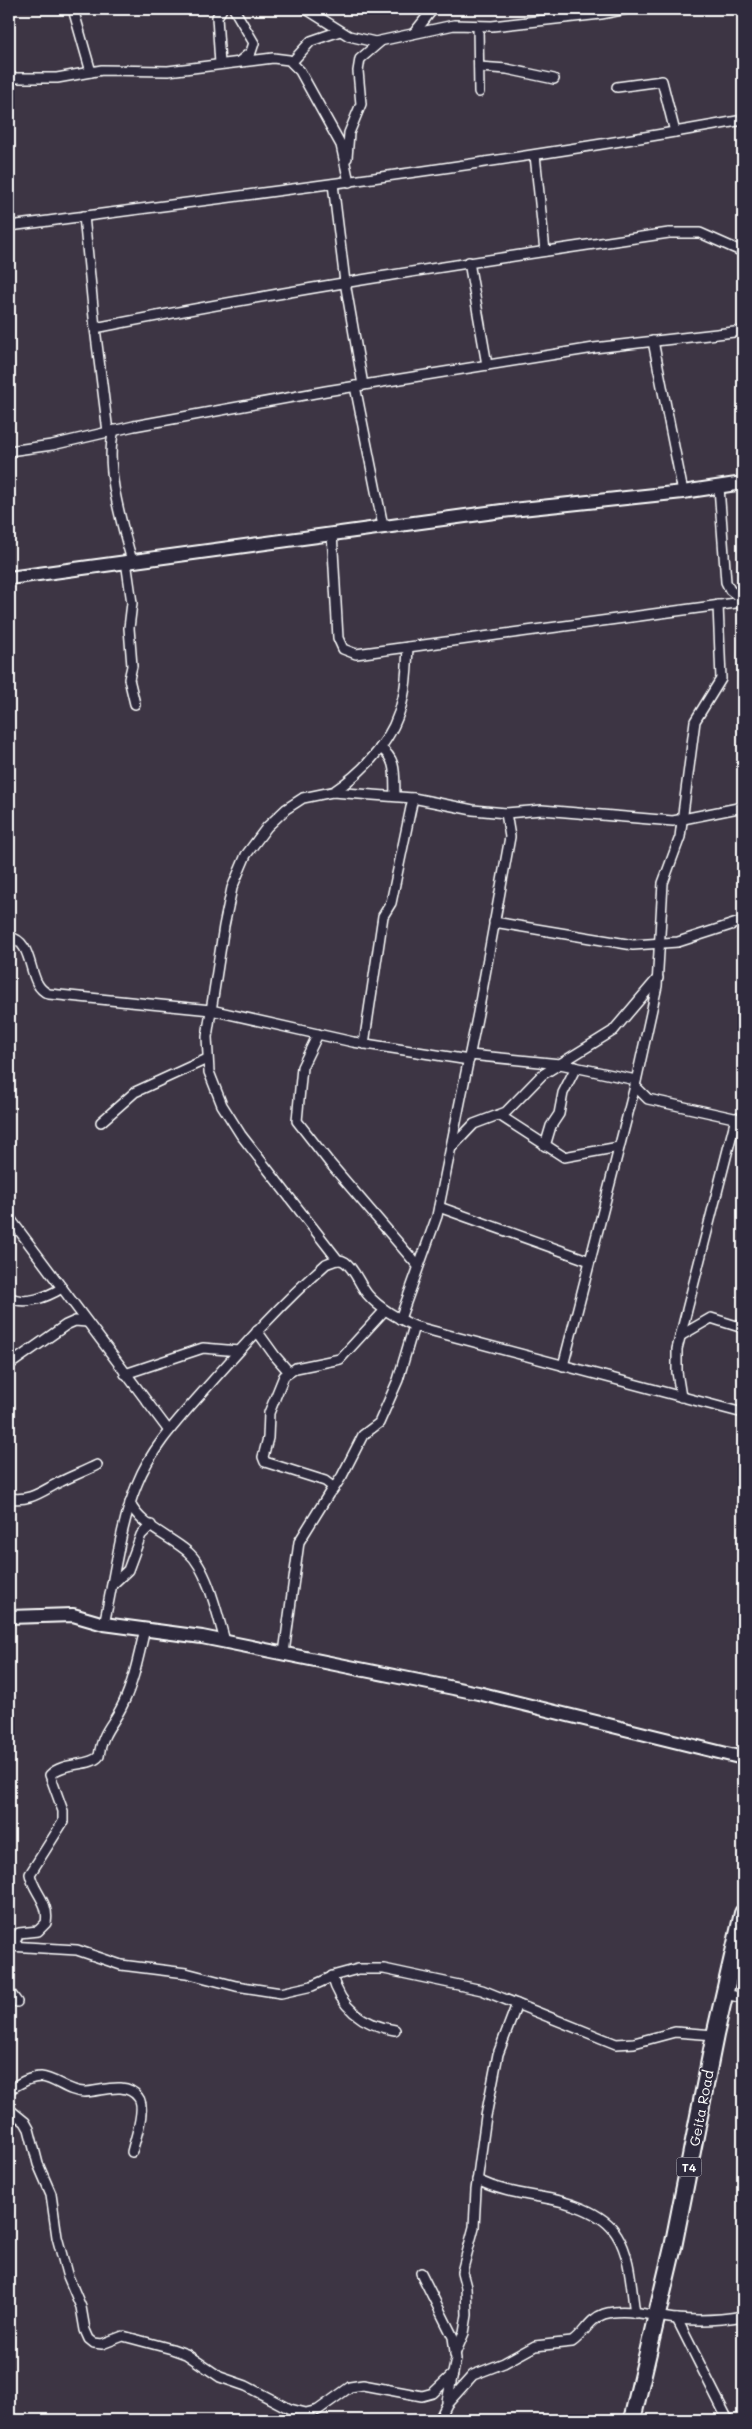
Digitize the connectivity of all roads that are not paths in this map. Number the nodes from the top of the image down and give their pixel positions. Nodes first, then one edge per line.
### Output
1 (73, 9) edge
2 (222, 9) edge
3 (234, 9) edge
4 (306, 9) edge
5 (627, 9) edge
6 (478, 26) junction
7 (439, 28) junction
8 (340, 30) junction
9 (414, 33) junction
10 (381, 41) junction
11 (240, 62) junction
12 (292, 62) junction
13 (220, 64) junction
14 (479, 67) junction
15 (91, 72) junction
16 (9, 78) edge
17 (554, 79) dead end
18 (617, 87) dead end
19 (479, 92) dead end
20 (743, 120) edge
21 (675, 132) junction
22 (535, 155) junction
23 (346, 166) junction
24 (350, 182) junction
25 (333, 184) junction
26 (84, 216) junction
27 (9, 226) edge
28 (545, 251) junction
29 (743, 252) edge
30 (468, 262) junction
31 (345, 282) junction
32 (95, 328) junction
33 (743, 331) edge
34 (653, 341) junction
35 (487, 365) junction
36 (359, 385) junction
37 (111, 431) junction
38 (9, 449) edge
39 (743, 483) edge
40 (719, 487) junction
41 (683, 492) junction
42 (384, 526) junction
43 (332, 533) junction
44 (129, 561) junction
45 (9, 578) edge
46 (728, 587) junction
47 (743, 601) edge
48 (722, 605) junction
49 (408, 647) junction
50 (135, 704) dead end
51 (380, 748) junction
52 (332, 792) junction
53 (395, 796) junction
54 (413, 798) junction
55 (743, 807) edge
56 (506, 813) junction
57 (681, 820) junction
58 (494, 922) junction
59 (743, 922) edge
60 (9, 937) edge
61 (661, 944) junction
62 (658, 977) junction
63 (211, 1010) junction
64 (318, 1034) junction
65 (364, 1044) junction
66 (469, 1057) junction
67 (207, 1059) junction
68 (560, 1064) junction
69 (576, 1067) junction
70 (635, 1083) junction
71 (499, 1115) junction
72 (739, 1119) edge
73 (101, 1122) dead end
74 (545, 1146) junction
75 (619, 1147) junction
76 (451, 1148) junction
77 (439, 1206) junction
78 (9, 1217) edge
79 (338, 1260) junction
80 (590, 1261) junction
81 (418, 1266) junction
82 (62, 1288) junction
83 (9, 1296) edge
84 (385, 1310) junction
85 (400, 1318) junction
86 (87, 1322) junction
87 (414, 1326) junction
88 (743, 1328) edge
89 (257, 1331) junction
90 (680, 1336) junction
91 (239, 1351) junction
92 (9, 1365) edge
93 (563, 1366) junction
94 (289, 1372) junction
95 (125, 1374) junction
96 (681, 1397) junction
97 (743, 1413) edge
98 (169, 1431) junction
99 (97, 1465) dead end
100 (332, 1491) junction
101 (9, 1498) edge
102 (130, 1502) junction
103 (151, 1525) junction
104 (113, 1584) junction
105 (9, 1616) edge
106 (104, 1624) junction
107 (144, 1629) junction
108 (225, 1641) junction
109 (284, 1653) junction
110 (743, 1758) edge
111 (743, 1913) edge
112 (11, 1946) edge
113 (332, 1976) junction
114 (9, 1991) edge
115 (725, 1994) junction
116 (743, 1998) edge
117 (17, 2002) dead end
118 (517, 2004) junction
119 (395, 2030) dead end
120 (716, 2035) junction
121 (9, 2090) edge
122 (9, 2109) edge
123 (132, 2152) dead end
124 (477, 2180) junction
125 (421, 2273) dead end
126 (634, 2313) junction
127 (655, 2316) junction
128 (743, 2316) edge
129 (677, 2319) junction
130 (456, 2354) junction
131 (453, 2374) junction
132 (447, 2404) junction
133 (439, 2420) edge
134 (632, 2420) edge
135 (728, 2420) edge

1 - 15 street
2 - 13 street
3 - 11 street
4 - 8 street
5 - 6 street
6 - 7 street
6 - 14 street
7 - 9 street
7 - 9 street
8 - 10 street
8 - 12 street
9 - 10 street
10 - 23 street
11 - 12 street
11 - 13 street
12 - 23 street
13 - 15 street
14 - 17 street
14 - 19 street
15 - 16 street
18 - 21 street
20 - 21 street
21 - 22 street
22 - 24 street
22 - 28 street
23 - 24 street
24 - 25 street
25 - 26 street
25 - 31 street
26 - 27 street
26 - 32 street
28 - 29 street
28 - 30 street
30 - 31 street
30 - 35 street
31 - 32 street
31 - 36 street
32 - 37 street
33 - 34 street
34 - 35 street
34 - 41 street
35 - 36 street
36 - 37 street
36 - 42 street
37 - 38 street
37 - 44 street
39 - 40 street
40 - 41 street
40 - 46 street
41 - 42 street
42 - 43 street
43 - 44 street
43 - 49 street
44 - 45 street
44 - 50 street
46 - 47 street
46 - 48 street
47 - 48 street
48 - 49 street
48 - 57 street
49 - 51 street
51 - 52 street
51 - 53 street
52 - 53 street
52 - 63 street
53 - 54 street
54 - 56 street
54 - 65 street
55 - 57 street
56 - 57 street
56 - 58 street
57 - 61 street
58 - 61 street
58 - 66 street
59 - 61 street
60 - 63 street
61 - 62 street
62 - 68 street
62 - 70 street
63 - 64 street
63 - 67 street
64 - 65 street
64 - 81 street
65 - 66 street
66 - 68 street
66 - 76 street
67 - 73 street
67 - 79 street
68 - 69 street
68 - 71 street
69 - 70 street
69 - 74 street
70 - 72 street
70 - 75 street
71 - 74 street
71 - 76 street
72 - 90 street
74 - 75 street
75 - 80 street
76 - 77 street
77 - 80 street
77 - 81 street
78 - 82 street
79 - 84 street
79 - 89 street
80 - 93 street
81 - 85 street
82 - 83 street
82 - 86 street
84 - 85 street
84 - 94 street
85 - 87 street
86 - 92 street
86 - 95 street
87 - 93 street
87 - 100 street
88 - 90 street
89 - 91 street
89 - 94 street
90 - 96 street
91 - 95 street
91 - 98 street
93 - 96 street
94 - 100 street
95 - 98 street
96 - 97 street
98 - 102 street
99 - 101 street
100 - 109 street
102 - 103 street
102 - 104 street
103 - 104 street
103 - 108 street
104 - 106 street
105 - 106 street
106 - 107 street
107 - 108 street
107 - 112 street
108 - 109 street
109 - 110 street
111 - 115 highway, Geita Road / T4
112 - 113 street
113 - 118 street
113 - 119 street
114 - 117 street
115 - 116 street
115 - 120 highway, Geita Road / T4
118 - 120 street
118 - 124 street
120 - 127 highway, Geita Road / T4
121 - 123 street
122 - 131 street
124 - 126 street
124 - 130 street
125 - 130 street
126 - 127 street
126 - 132 street
127 - 129 street
127 - 134 highway, Geita Road / T4
128 - 129 street
129 - 135 street
130 - 131 street
131 - 132 street
132 - 133 street

